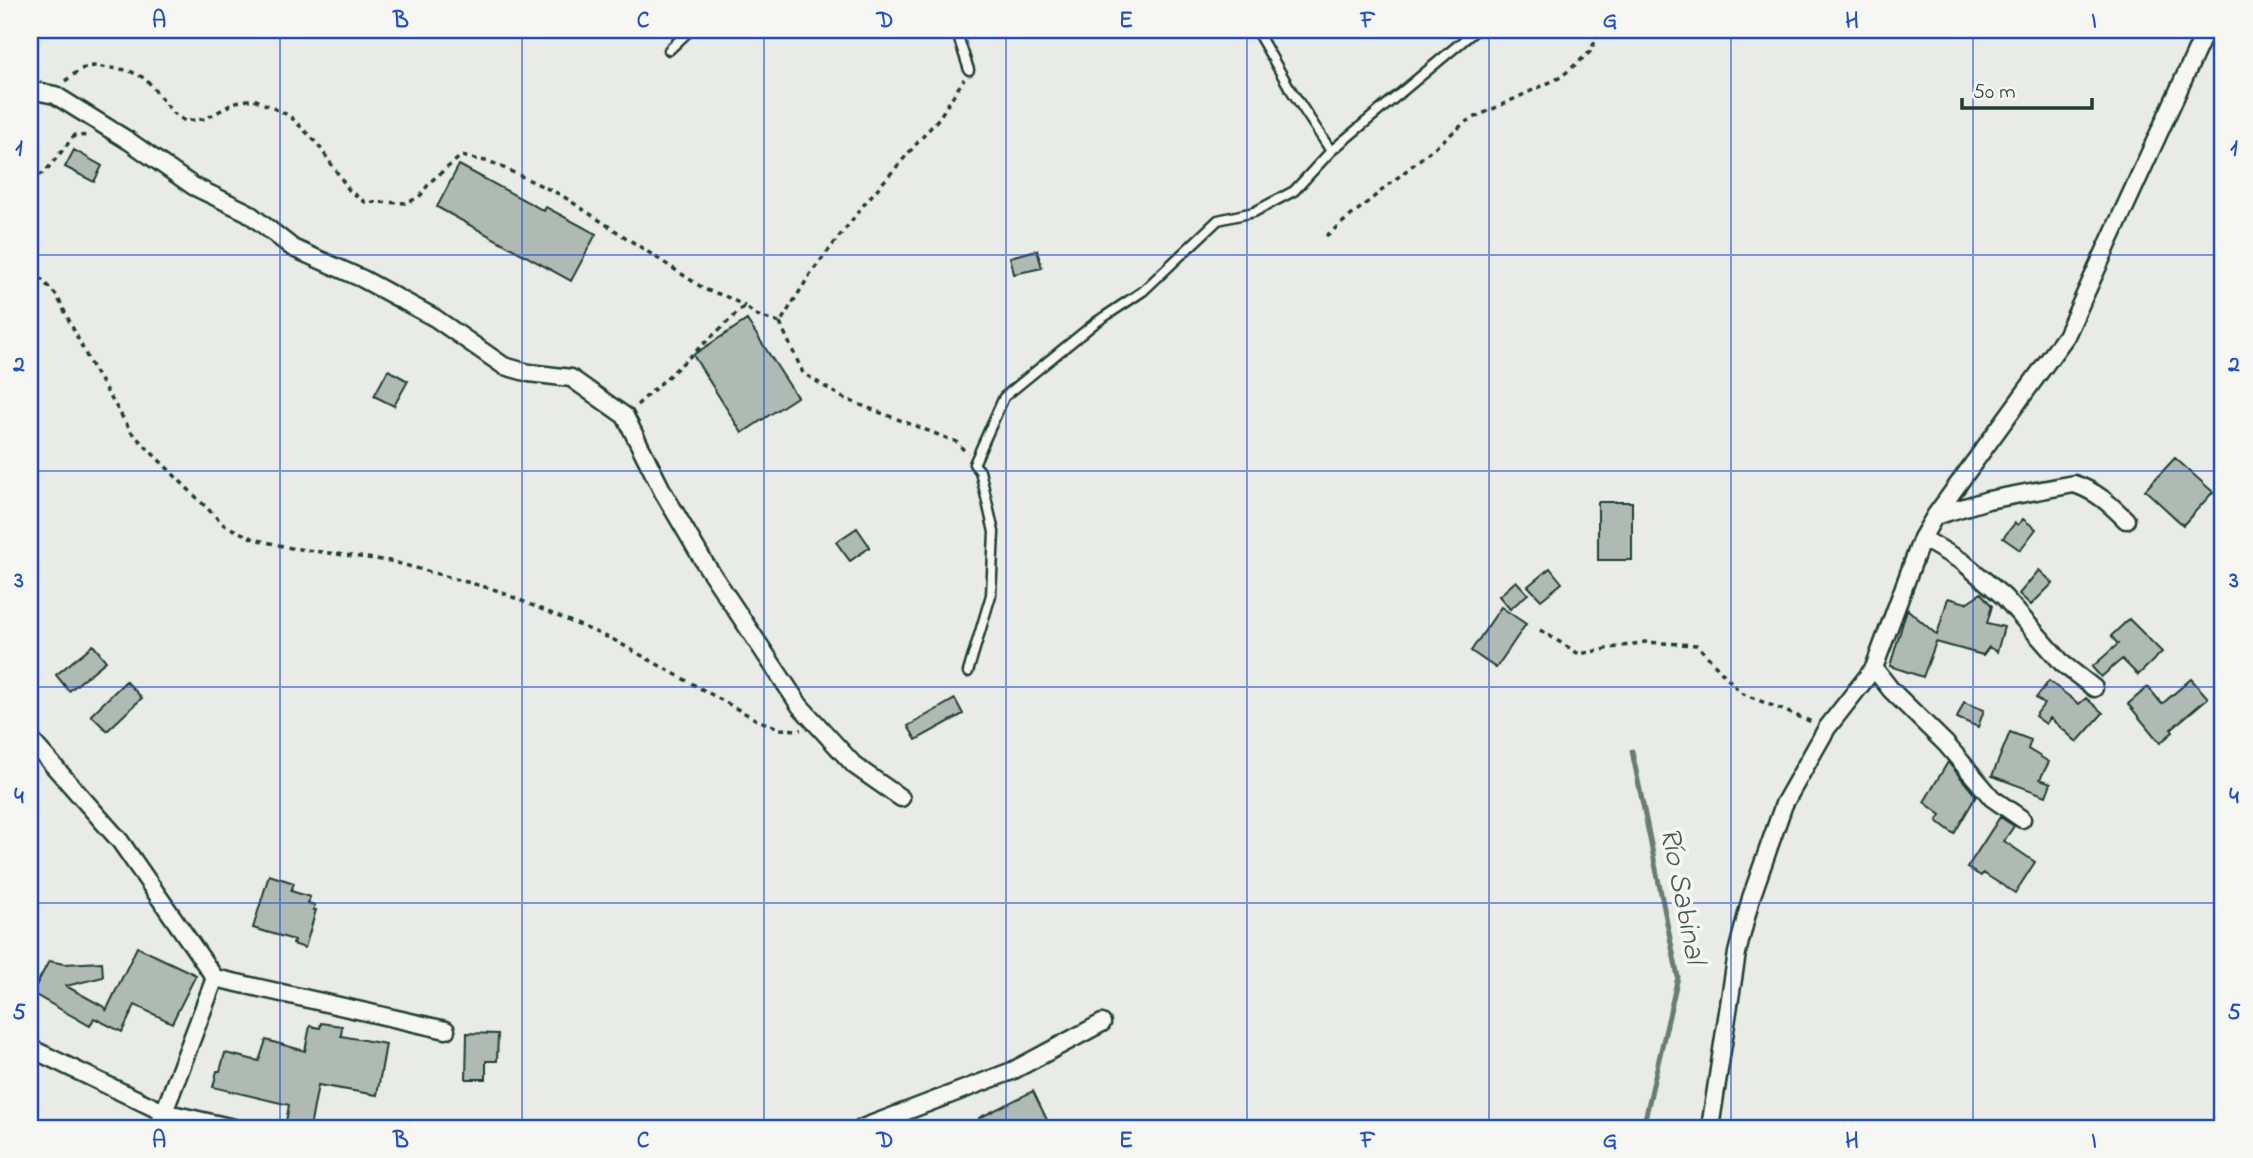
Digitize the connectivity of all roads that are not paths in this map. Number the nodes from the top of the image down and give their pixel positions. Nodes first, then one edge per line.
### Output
1 (690, 30) edge
2 (956, 30) edge
3 (1256, 30) edge
4 (1476, 30) edge
5 (2206, 30) edge
6 (669, 50) dead end
7 (970, 70) road end
8 (30, 90) edge
9 (1331, 151) junction
10 (1935, 516) junction
11 (2126, 520) dead end
12 (1922, 538) junction
13 (1874, 668) junction
14 (968, 673) dead end
15 (2094, 688) dead end
16 (30, 739) edge
17 (901, 798) dead end
18 (2022, 819) dead end
19 (215, 978) junction
20 (1102, 1023) dead end
21 (446, 1030) dead end
22 (30, 1048) edge
23 (161, 1120) edge
24 (234, 1128) edge
25 (862, 1128) edge
26 (1710, 1128) edge

1 - 6 lane
2 - 7 lane
3 - 9 lane
4 - 9 lane
5 - 10 street
8 - 17 street
9 - 14 lane
10 - 11 street
10 - 12 street
12 - 13 street
12 - 15 street
13 - 18 street
13 - 26 street
16 - 19 street
19 - 21 street
19 - 23 street
20 - 25 street
22 - 23 street
23 - 24 street

